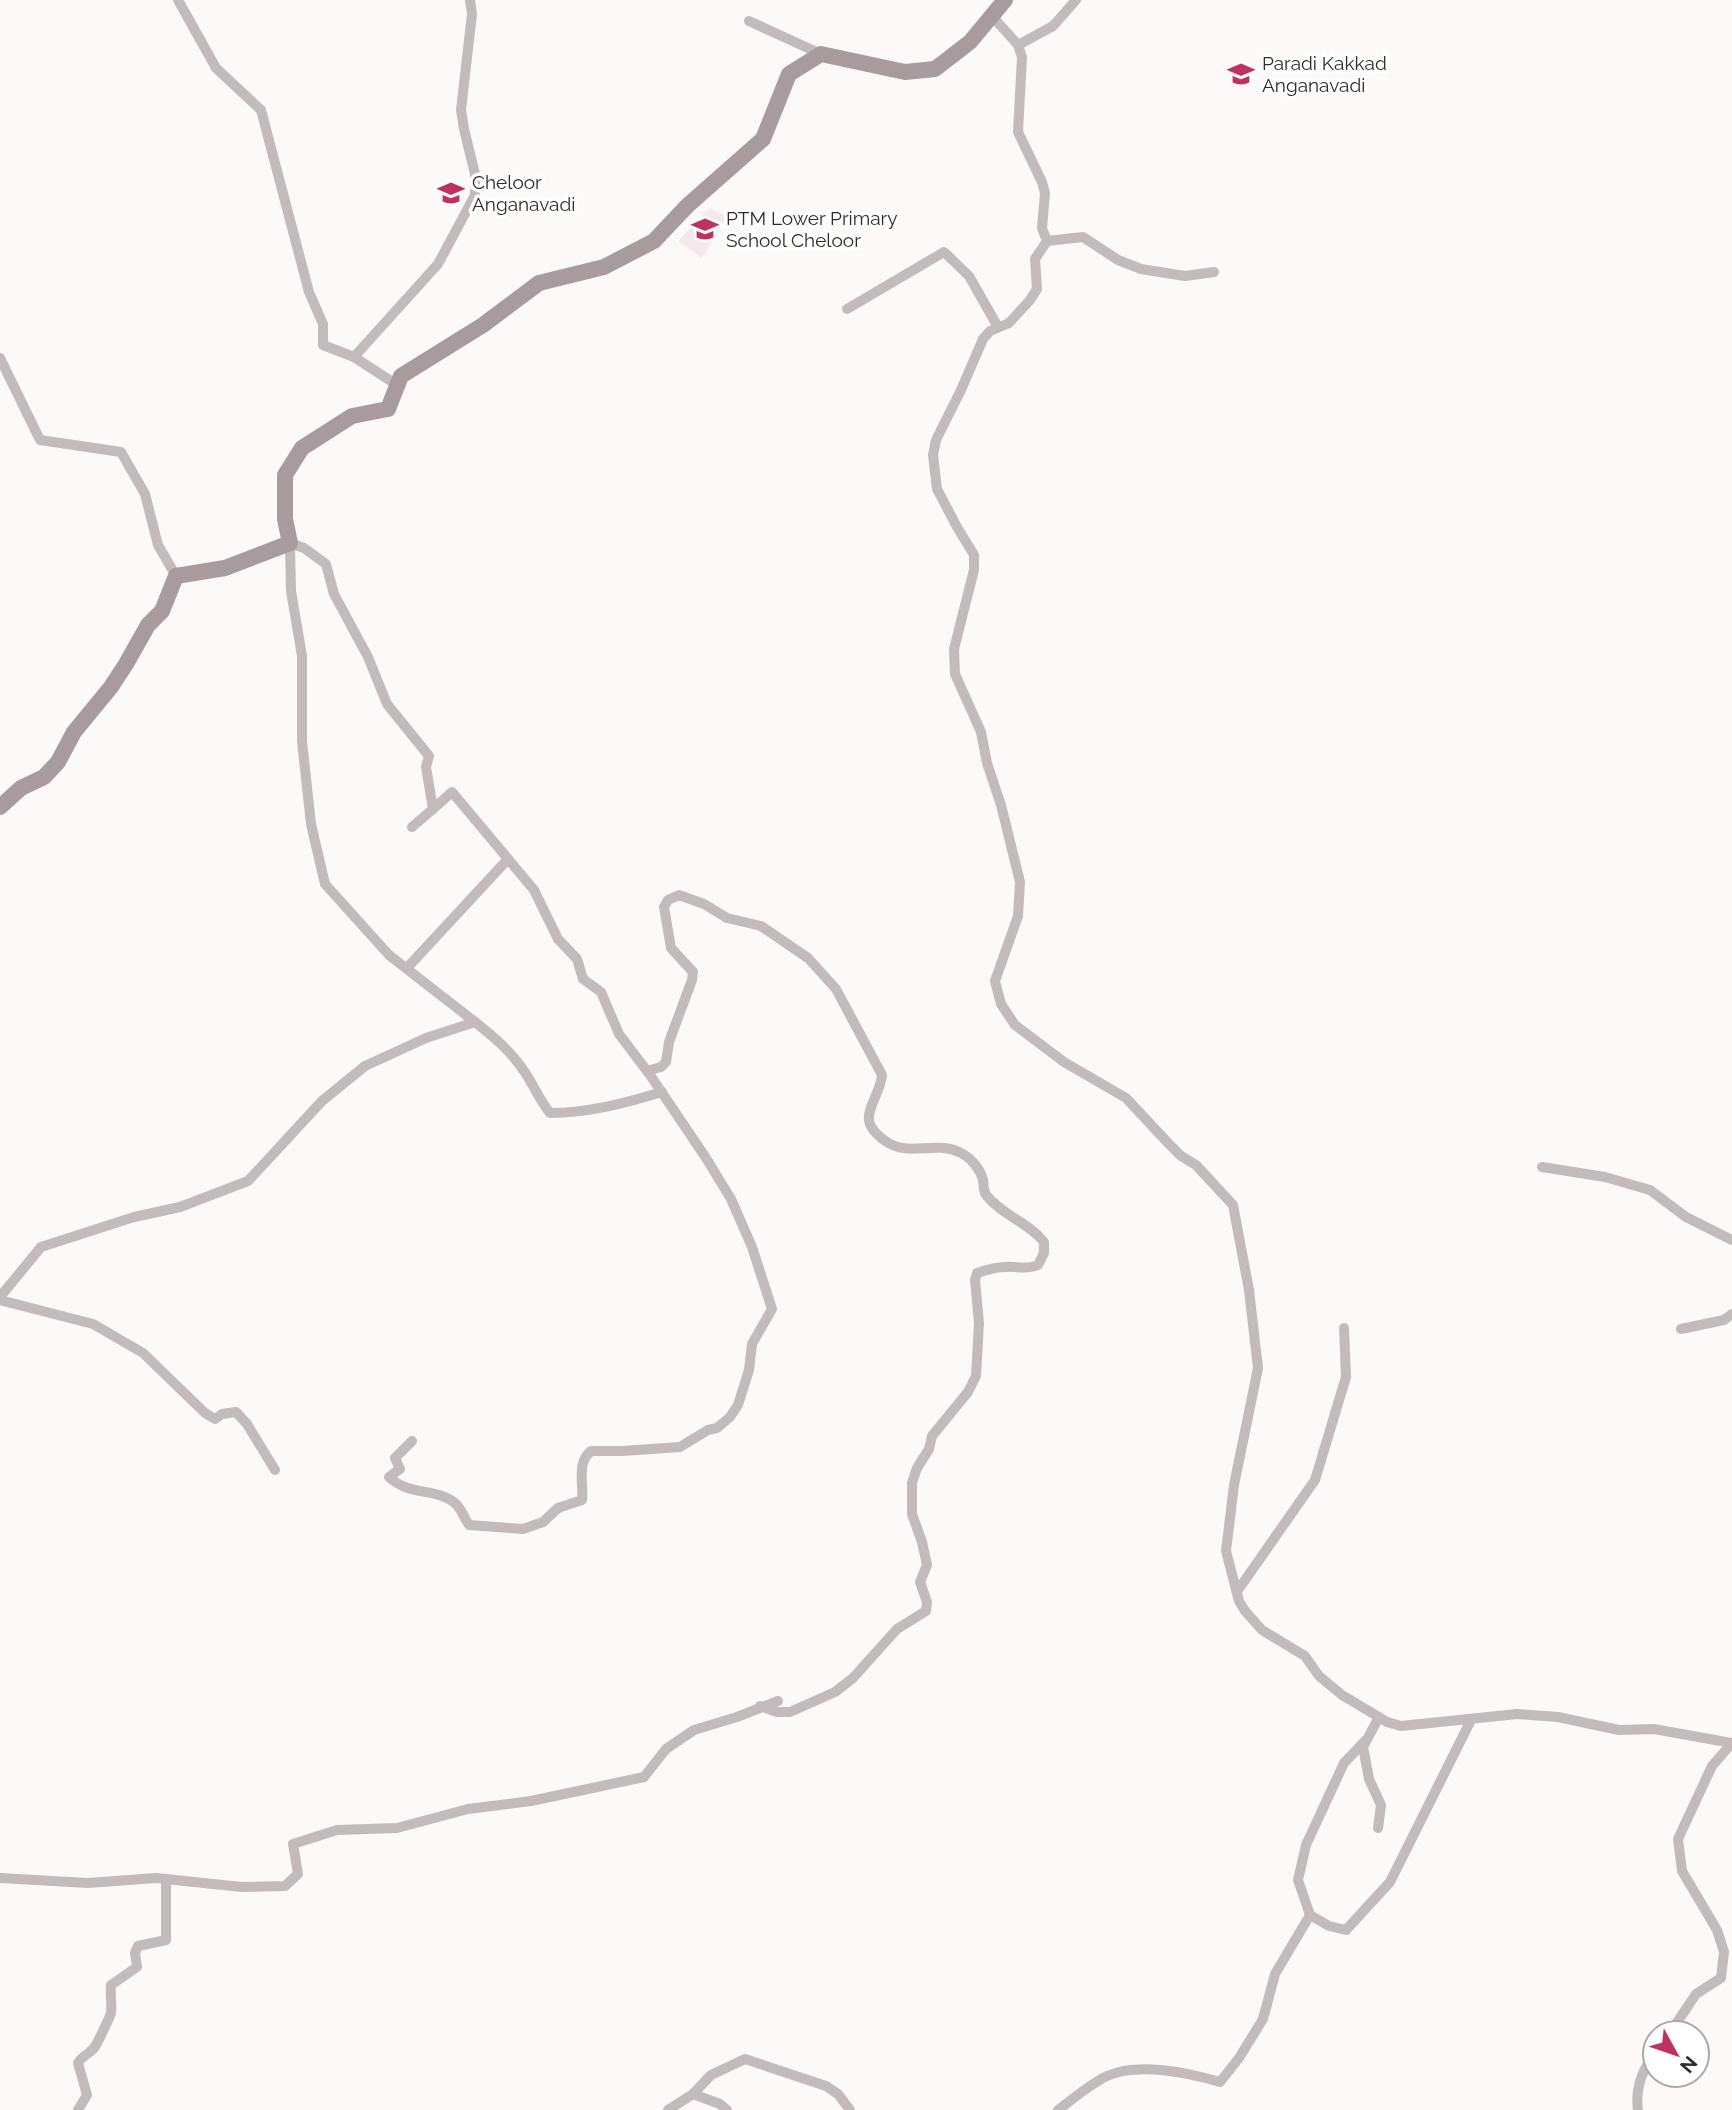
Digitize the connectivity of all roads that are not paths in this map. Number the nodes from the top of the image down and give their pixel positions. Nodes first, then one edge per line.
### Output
1 (178, 0) edge
2 (470, 0) edge
3 (1005, 0) edge
4 (1076, 0) edge
5 (992, 16) junction
6 (749, 21) dead end
7 (1018, 45) junction
8 (821, 54) junction
9 (1048, 241) junction
10 (1214, 272) dead end
11 (847, 309) dead end
12 (998, 327) junction
13 (0, 358) edge
14 (354, 358) junction
15 (397, 385) junction
16 (289, 543) junction
17 (176, 576) junction
18 (0, 807) edge
19 (433, 809) junction
20 (412, 827) dead end
21 (508, 859) junction
22 (407, 968) junction
23 (475, 1022) junction
24 (647, 1070) junction
25 (662, 1092) junction
26 (1542, 1167) dead end
27 (1732, 1240) edge
28 (0, 1298) edge
29 (1732, 1314) edge
30 (1344, 1328) dead end
31 (1681, 1329) dead end
32 (412, 1441) dead end
33 (275, 1471) dead end
34 (1238, 1590) junction
35 (778, 1701) dead end
36 (760, 1706) junction
37 (1379, 1717) junction
38 (1471, 1720) junction
39 (1367, 1740) junction
40 (1378, 1828) dead end
41 (0, 1878) edge
42 (166, 1880) junction
43 (1310, 1915) junction
44 (1679, 2019) edge
45 (1641, 2079) edge
46 (693, 2094) junction
47 (78, 2110) edge
48 (668, 2110) edge
49 (727, 2110) edge
50 (850, 2110) edge
51 (1058, 2110) edge
52 (1639, 2110) edge

1 - 14 street
2 - 14 street
3 - 5 main road
4 - 7 street
5 - 7 street
5 - 8 main road
6 - 8 street
7 - 9 street
8 - 15 main road
9 - 10 street
9 - 12 street
11 - 12 street
12 - 34 street
13 - 17 street
14 - 15 street
15 - 16 main road
16 - 17 main road
16 - 19 street
16 - 22 street
17 - 18 main road
19 - 20 street
19 - 21 street
21 - 22 street
21 - 24 street
22 - 23 street
23 - 25 street
23 - 28 street
24 - 25 street
24 - 36 street
25 - 32 street
26 - 27 street
28 - 33 street
29 - 31 street
30 - 34 street
34 - 37 street
35 - 36 street
36 - 42 street
37 - 38 street
37 - 39 street
38 - 43 street
38 - 44 street
39 - 40 street
39 - 43 street
41 - 42 street
42 - 47 street
43 - 51 street
45 - 52 street
46 - 48 street
46 - 49 street
46 - 50 street

